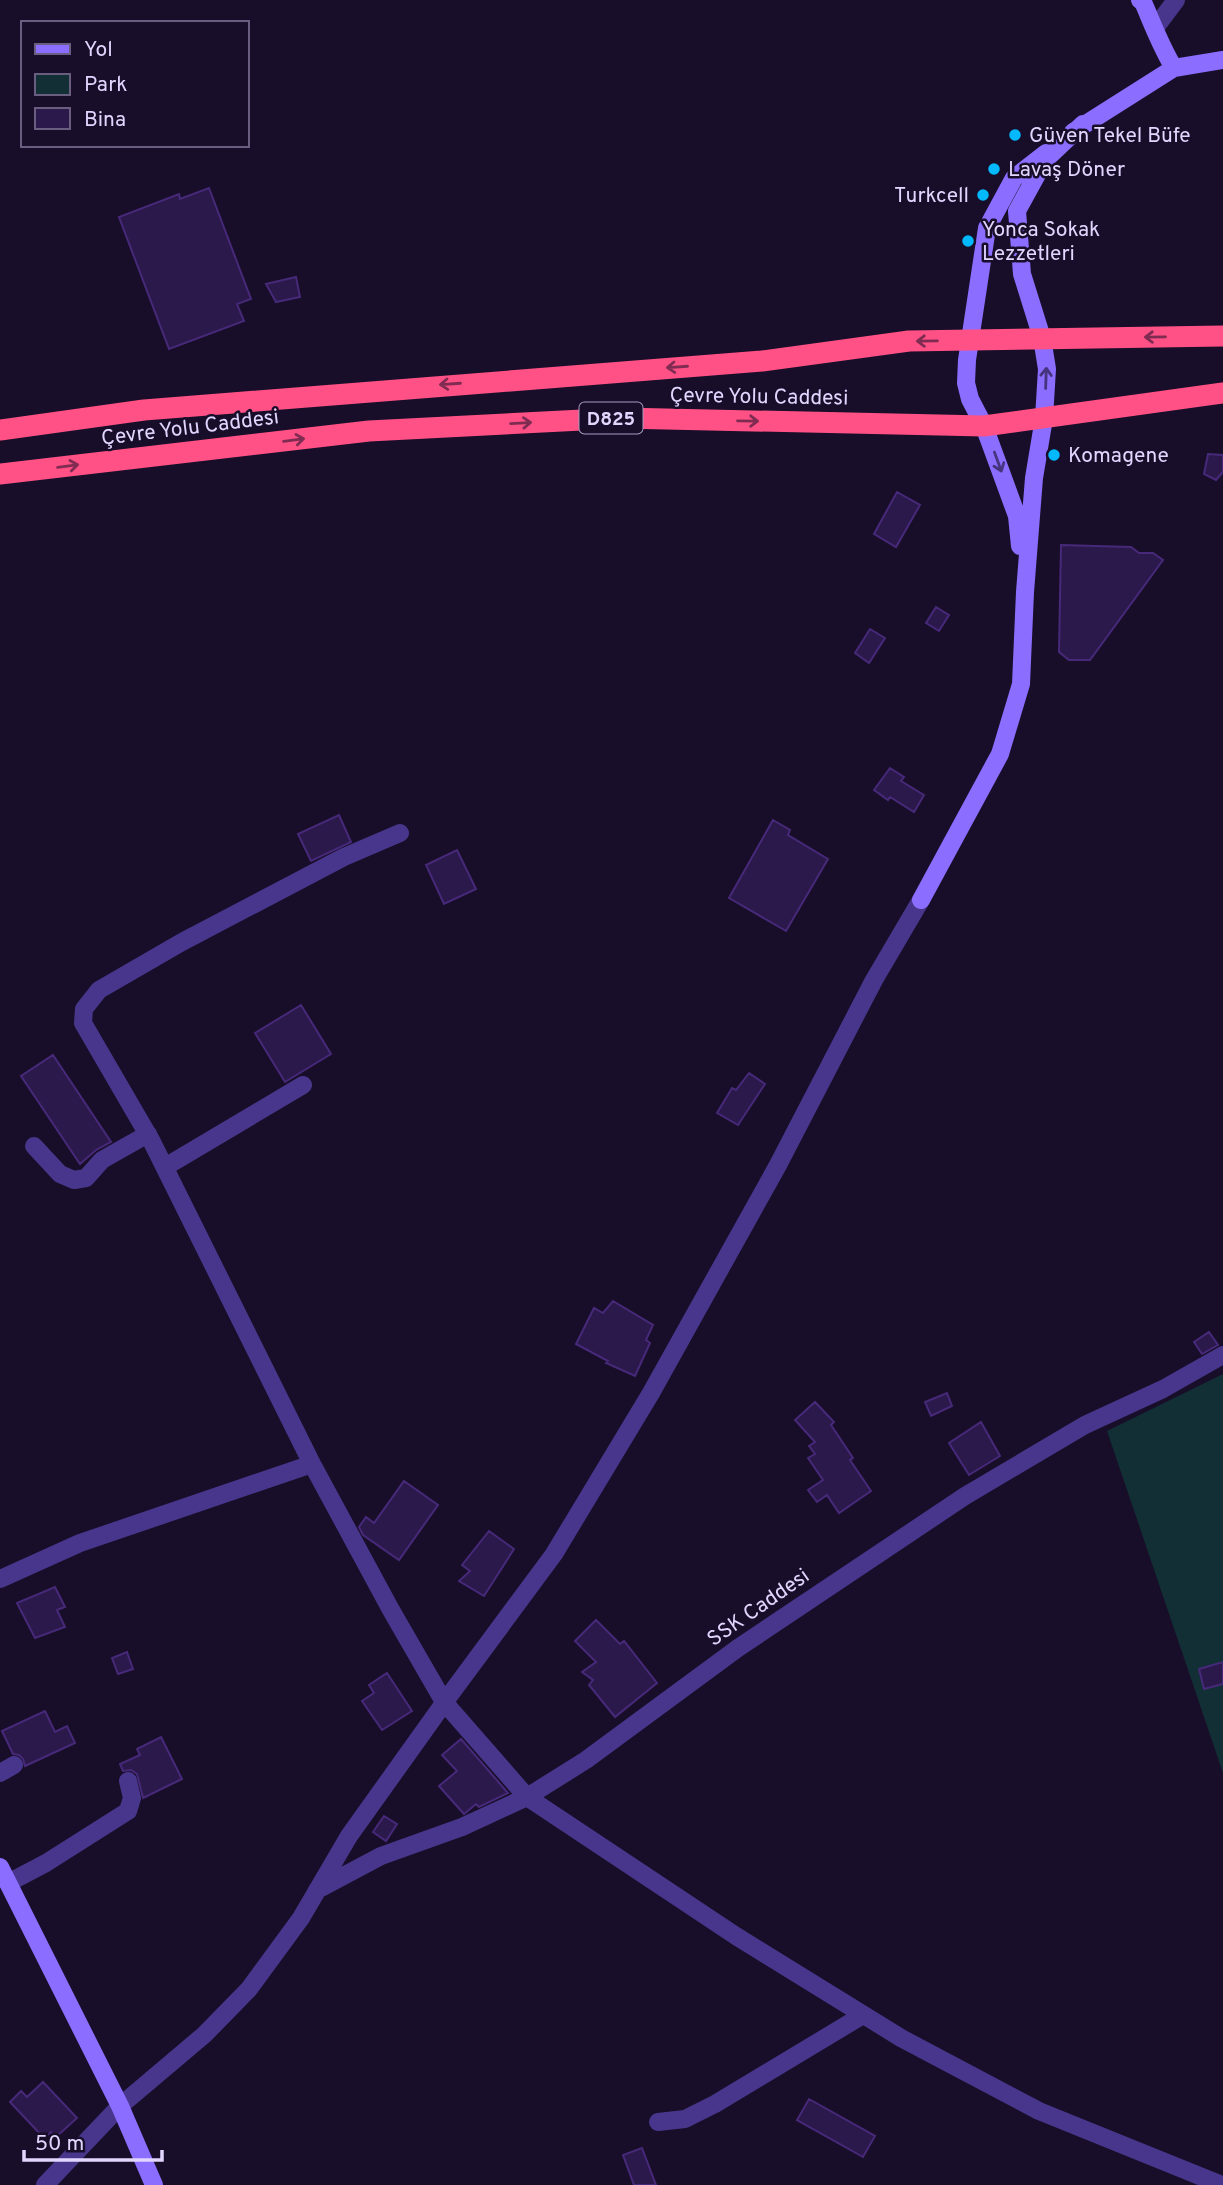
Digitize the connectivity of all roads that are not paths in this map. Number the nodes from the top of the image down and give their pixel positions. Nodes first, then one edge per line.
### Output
1 (1140, 0) edge
2 (1176, 0) edge
3 (1155, 28) junction
4 (1223, 60) edge
5 (1174, 68) junction
6 (1083, 124) junction
7 (1223, 336) edge
8 (1042, 338) junction
9 (971, 340) junction
10 (1223, 393) edge
11 (1044, 418) junction
12 (985, 426) junction
13 (0, 430) edge
14 (0, 474) edge
15 (1025, 592) junction
16 (400, 833) dead end
17 (303, 1085) dead end
18 (148, 1134) junction
19 (34, 1146) dead end
20 (165, 1167) junction
21 (1223, 1355) edge
22 (312, 1464) junction
23 (0, 1579) edge
24 (444, 1702) junction
25 (128, 1782) dead end
26 (527, 1797) junction
27 (0, 1867) edge
28 (8, 1884) junction
29 (317, 1890) junction
30 (863, 2015) junction
31 (120, 2106) junction
32 (658, 2122) dead end
33 (46, 2185) edge
34 (154, 2185) edge
35 (1223, 2185) edge

1 - 3 street
2 - 3 street
3 - 5 street
4 - 5 street
5 - 6 street
6 - 8 street
6 - 9 street
7 -> 8 highway, Çevre Yolu Caddesi / D825
8 - 9 highway, Çevre Yolu Caddesi / D825
11 -> 8 street
9 - 12 street
9 -> 13 highway, Çevre Yolu Caddesi / D825
10 - 11 highway, Çevre Yolu Caddesi / D825
11 - 12 highway, Çevre Yolu Caddesi / D825
11 - 15 street
14 -> 12 highway, Çevre Yolu Caddesi / D825
12 -> 15 street
15 - 24 street
16 - 18 street
17 - 20 street
18 - 19 street
18 - 20 street
20 - 22 street
21 - 26 street, SSK Caddesi
22 - 23 street
22 - 24 street
24 - 26 street
24 - 29 street
25 - 28 street
26 - 29 street, SSK Caddesi
26 - 30 street
27 - 28 street
28 - 31 street
29 - 31 street
30 - 32 street
30 - 35 street
31 - 33 street
31 - 34 street

